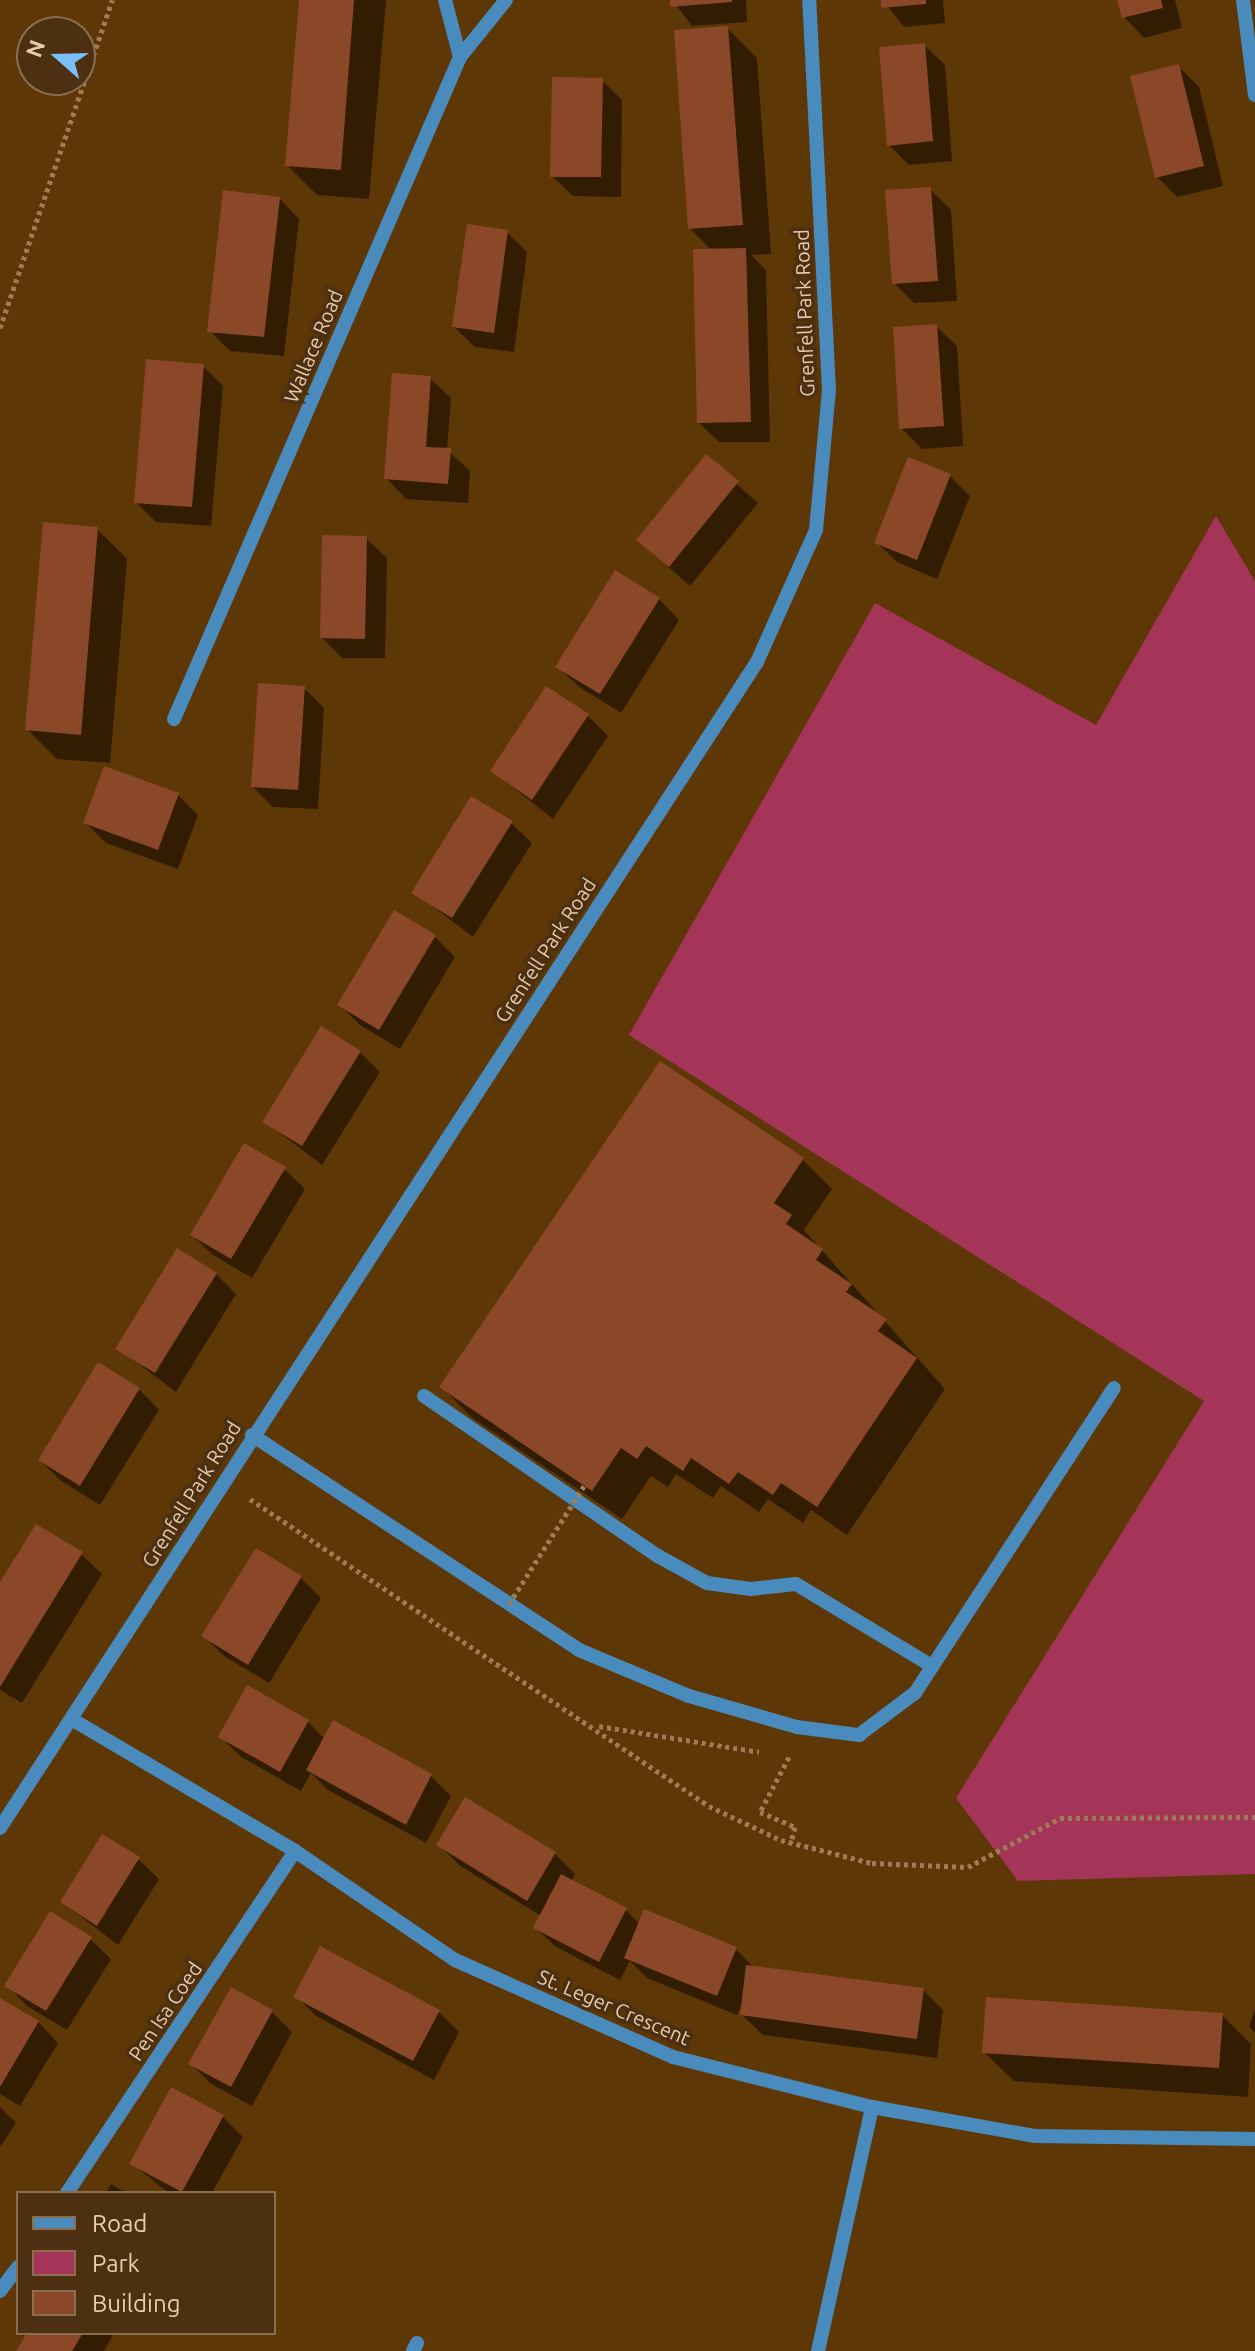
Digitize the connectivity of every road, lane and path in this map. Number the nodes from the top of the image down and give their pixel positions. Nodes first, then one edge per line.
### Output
1 (112, 0) edge
2 (445, 0) edge
3 (506, 0) edge
4 (809, 0) edge
5 (1243, 0) edge
6 (460, 57) junction
7 (1255, 95) edge
8 (0, 328) edge
9 (174, 719) dead end
10 (1114, 1388) dead end
11 (424, 1396) dead end
12 (252, 1435) junction
13 (584, 1486) dead end
14 (509, 1604) junction
15 (932, 1666) junction
16 (73, 1720) junction
17 (594, 1725) dead end
18 (797, 1727) junction
19 (789, 1757) junction
20 (0, 1828) edge
21 (791, 1842) dead end
22 (295, 1851) junction
23 (872, 2107) junction
24 (1255, 2139) edge
25 (68, 2191) edge
26 (16, 2270) edge
27 (0, 2291) edge
28 (818, 2351) edge

1 - 8 path
2 - 6 street
3 - 6 street, Wallace Road
4 - 12 street, Grenfell Park Road
5 - 7 street
6 - 9 street, Wallace Road
10 - 15 street
11 - 15 street
12 - 14 street
12 - 16 street, Grenfell Park Road
13 - 14 path, bridge
14 - 18 street
15 - 18 street
16 - 20 street, Grenfell Park Road
16 - 22 street, St. Leger Crescent
17 - 19 path
18 - 19 path
19 - 21 path
22 - 23 street, St. Leger Crescent
22 - 25 street, Pen Isa Coed
23 - 24 street, St. Leger Crescent
23 - 28 street
26 - 27 street

